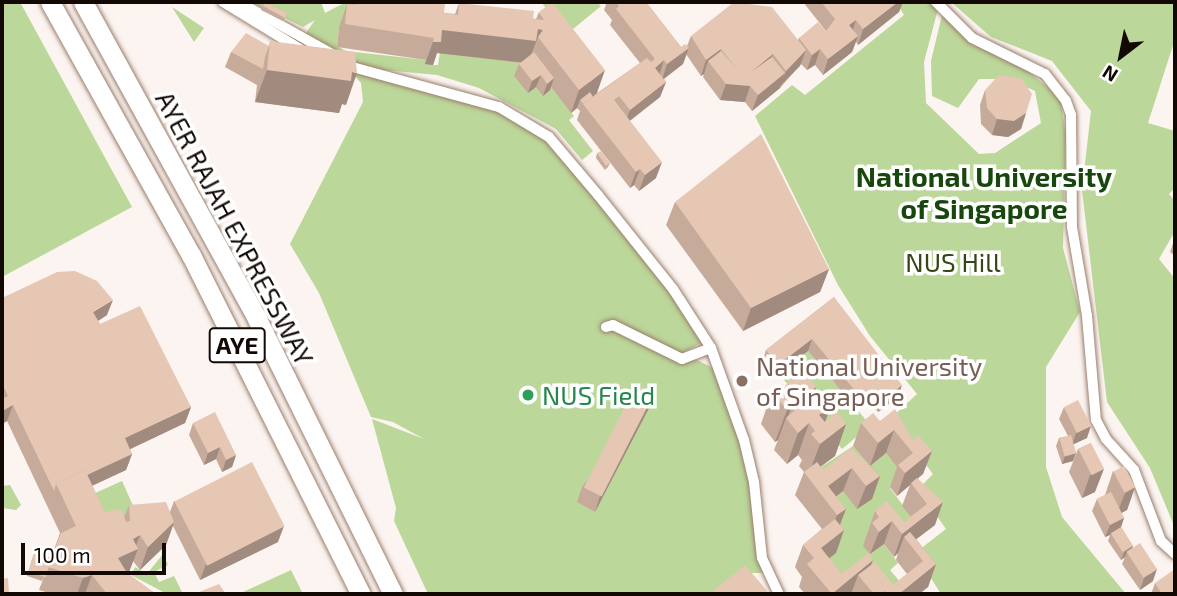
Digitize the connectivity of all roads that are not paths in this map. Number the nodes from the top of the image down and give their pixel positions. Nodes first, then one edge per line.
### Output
1 (50, 2) edge
2 (83, 2) edge
3 (223, 2) edge
4 (239, 2) edge
5 (936, 2) edge
6 (346, 66) junction
7 (606, 327) dead end
8 (712, 348) junction
9 (1175, 554) edge
10 (361, 594) edge
11 (393, 594) edge
12 (779, 594) edge

1 - 10 highway, AYER RAJAH EXPRESSWAY / AYE
2 - 11 highway, AYER RAJAH EXPRESSWAY / AYE
3 - 6 street
4 - 6 street
5 - 9 street
6 - 8 street
7 - 8 street
8 - 12 street

